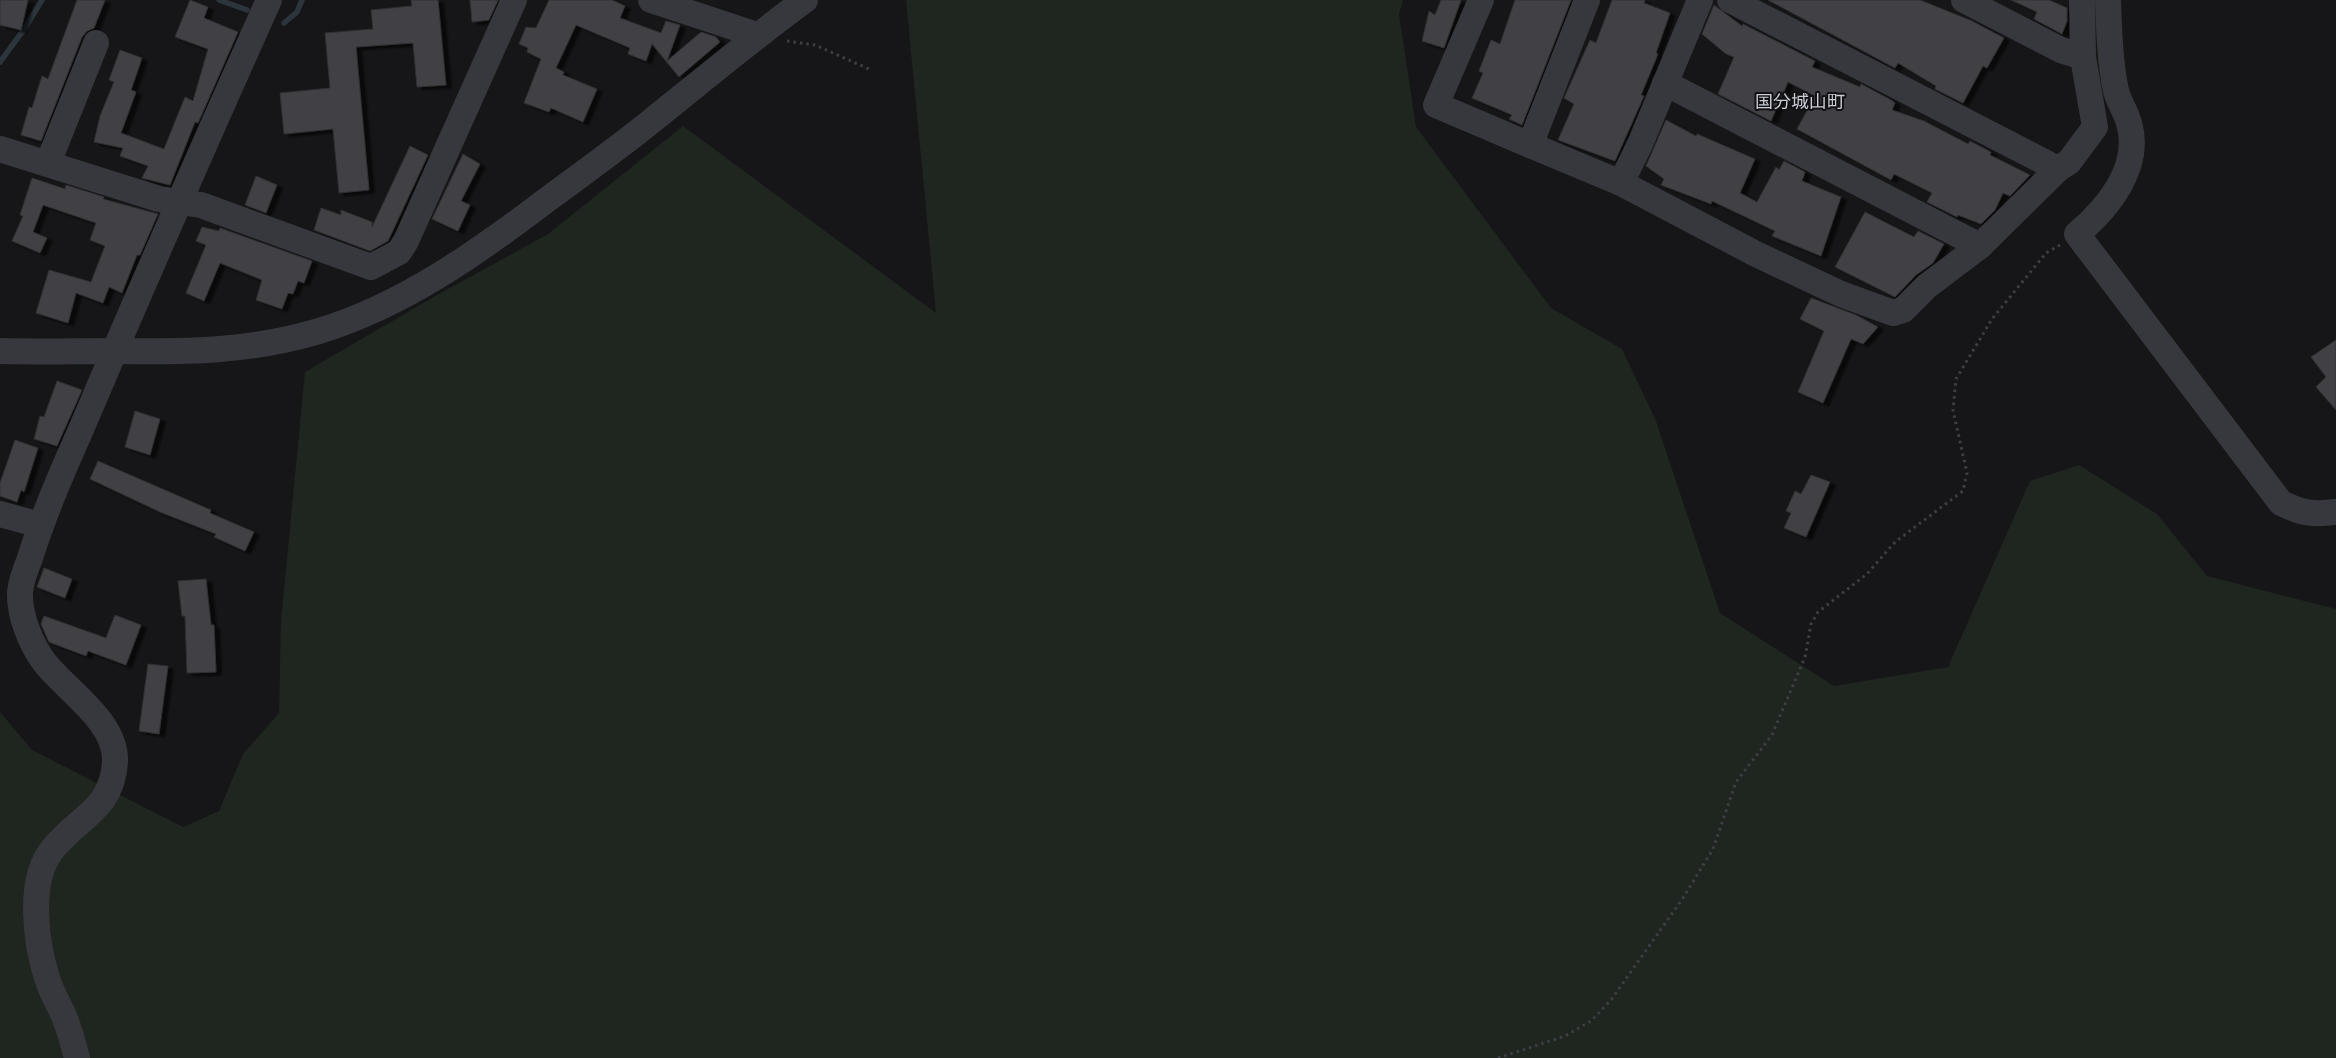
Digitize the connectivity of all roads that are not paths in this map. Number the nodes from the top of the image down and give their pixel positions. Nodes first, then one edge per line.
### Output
1 (514, 0) edge
2 (651, 0) edge
3 (805, 0) edge
4 (1480, 0) edge
5 (1587, 0) edge
6 (1700, 0) edge
7 (1730, 0) edge
8 (1964, 0) edge
9 (2082, 0) edge
10 (2108, 0) edge
11 (265, 1) edge
12 (757, 35) junction
13 (96, 43) dead end
14 (2083, 57) junction
15 (1665, 83) junction
16 (1530, 145) junction
17 (0, 149) edge
18 (48, 163) junction
19 (2058, 169) junction
20 (1621, 183) junction
21 (180, 201) junction
22 (1980, 246) junction
23 (0, 351) edge
24 (114, 351) junction
25 (2336, 512) edge
26 (0, 514) edge
27 (40, 525) junction
28 (77, 1058) edge

1 - 21 street
2 - 12 street
3 - 12 street
4 - 16 street
5 - 16 street
6 - 15 street
7 - 19 street
8 - 14 street
9 - 14 street
10 - 25 street
11 - 21 street
12 - 24 street
13 - 18 street
14 - 19 street
15 - 20 street
15 - 22 street
16 - 20 street
17 - 18 street
18 - 21 street
19 - 22 street
20 - 22 street
21 - 24 street
23 - 24 street
24 - 27 street
26 - 27 street
27 - 28 street

